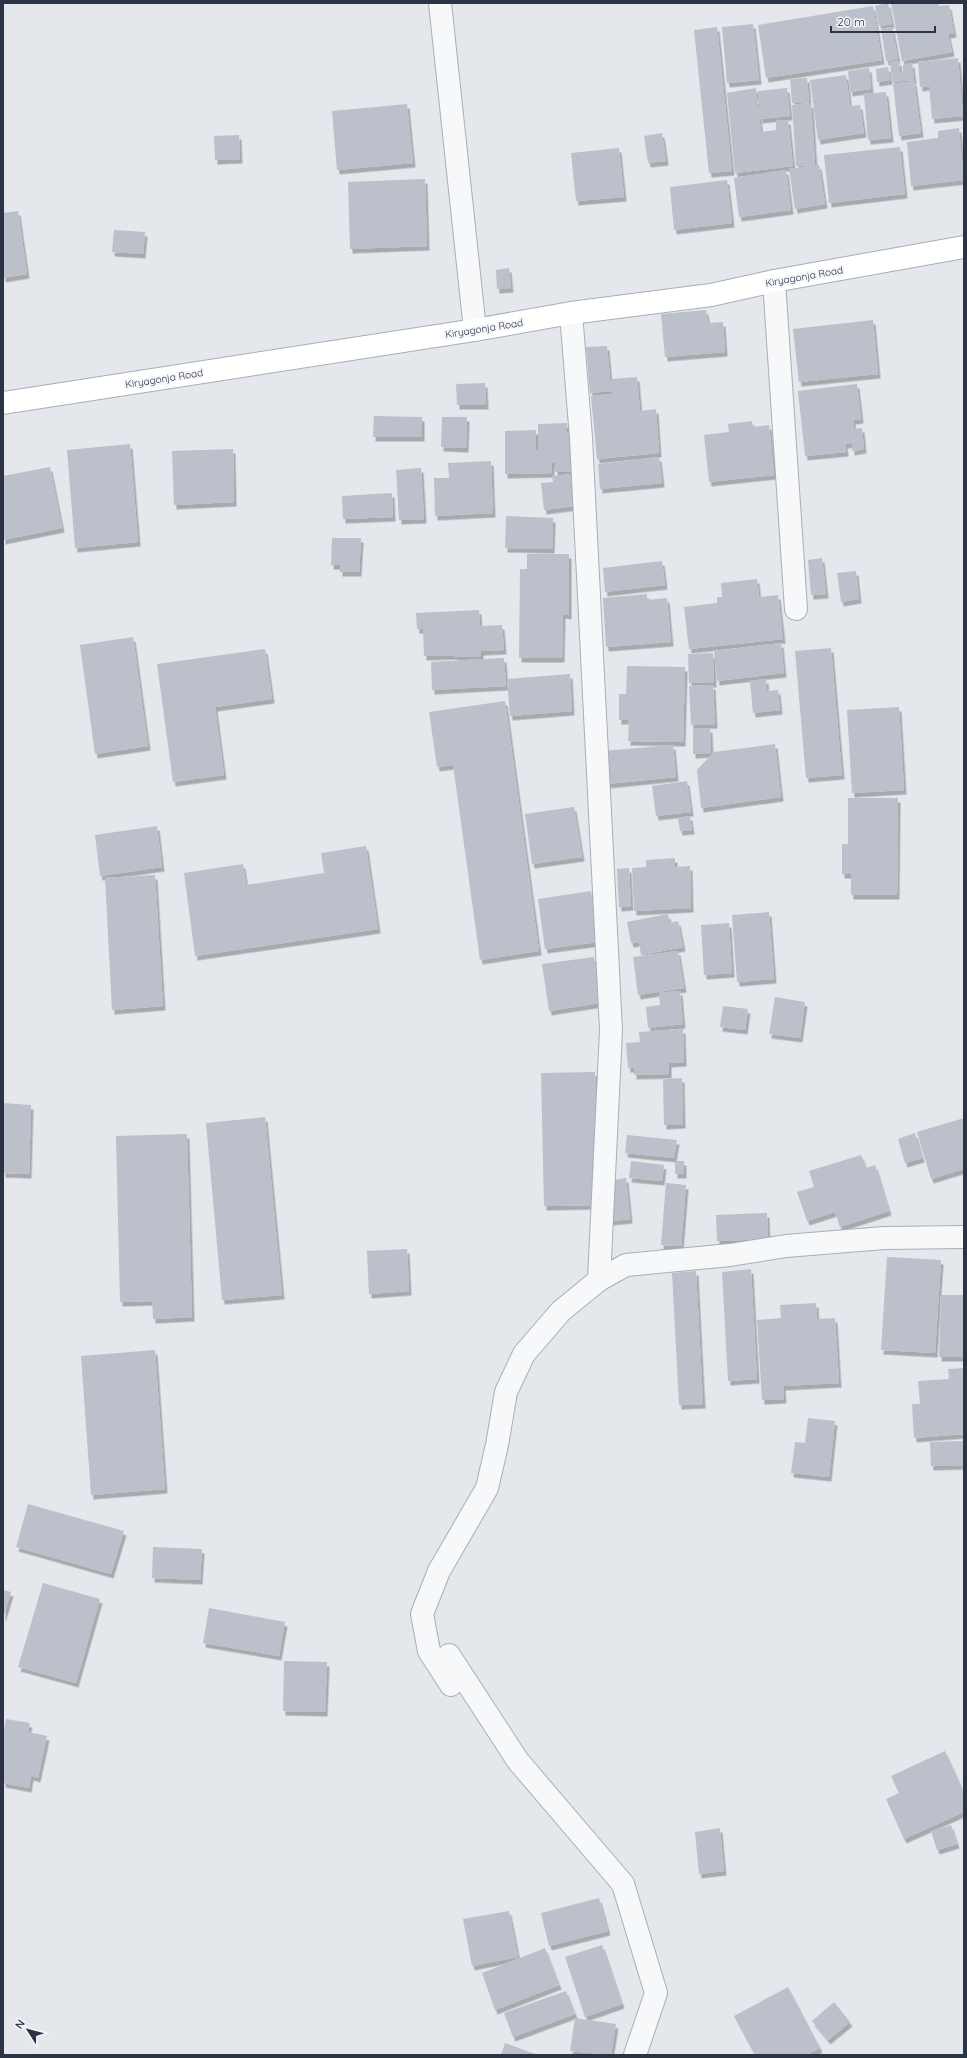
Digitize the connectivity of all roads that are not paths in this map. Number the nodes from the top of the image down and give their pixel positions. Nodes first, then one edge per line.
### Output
1 (440, 3) edge
2 (964, 247) edge
3 (774, 281) junction
4 (571, 313) junction
5 (475, 330) junction
6 (3, 403) edge
7 (796, 609) dead end
8 (964, 1237) edge
9 (599, 1280) junction
10 (422, 1614) junction
11 (451, 1685) dead end
12 (635, 2055) edge

1 - 5 street
2 - 3 street, Kiryagonja Road
3 - 4 street, Kiryagonja Road
3 - 7 street
4 - 5 street, Kiryagonja Road
4 - 9 street
5 - 6 street, Kiryagonja Road
8 - 9 street
9 - 10 street
10 - 11 street
10 - 12 street

